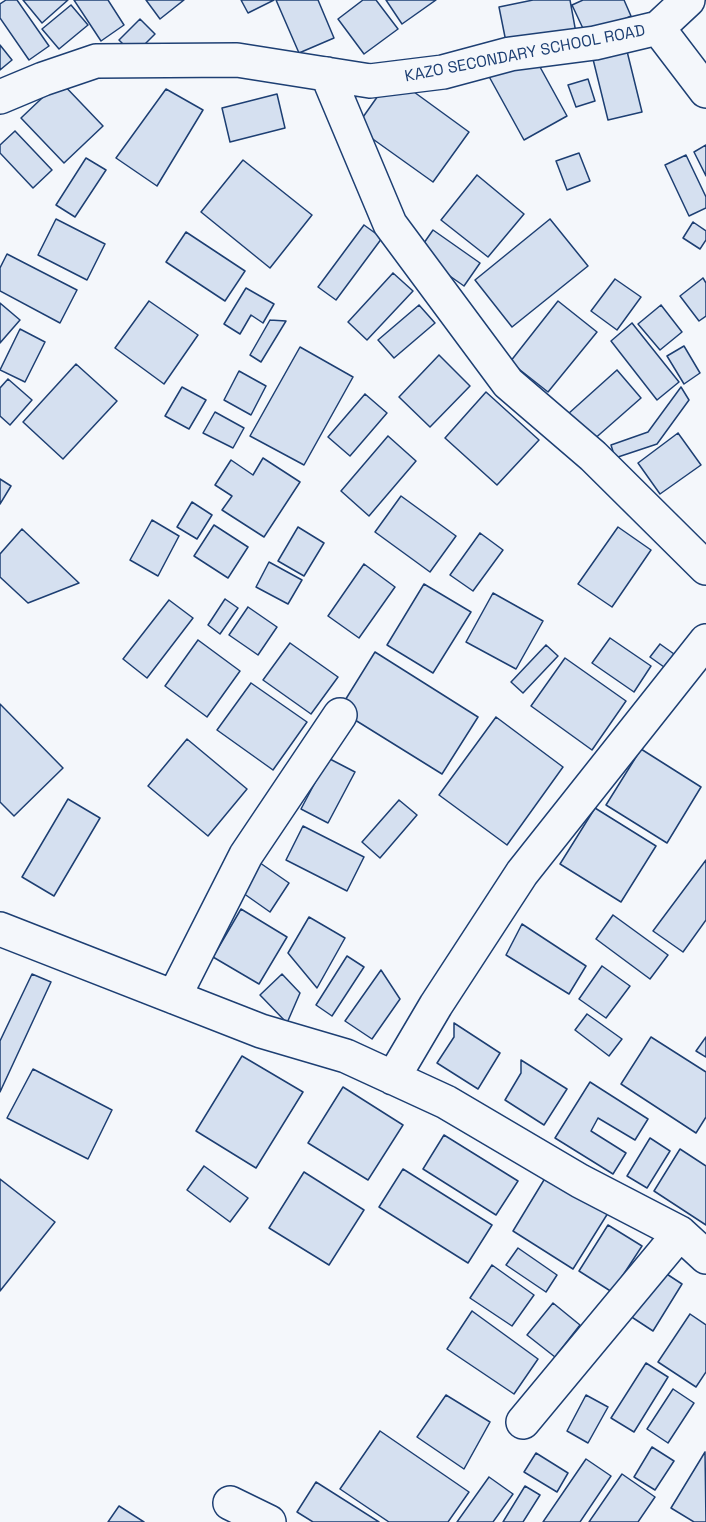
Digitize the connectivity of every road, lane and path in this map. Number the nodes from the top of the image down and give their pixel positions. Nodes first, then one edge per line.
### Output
1 (688, 0) edge
2 (658, 28) junction
3 (327, 74) junction
4 (706, 91) edge
5 (0, 97) edge
6 (706, 568) edge
7 (706, 641) edge
8 (340, 715) dead end
9 (0, 929) edge
10 (174, 997) junction
11 (393, 1078) junction
12 (680, 1233) junction
13 (706, 1257) edge
14 (523, 1422) dead end
15 (230, 1503) dead end
16 (269, 1522) edge

1 - 2 street, KAZO SECONDARY SCHOOL ROAD
2 - 3 street, KAZO SECONDARY SCHOOL ROAD
2 - 4 street
3 - 5 street, KAZO SECONDARY SCHOOL ROAD
3 - 6 street
7 - 11 street
8 - 10 street
9 - 10 street
10 - 11 street
11 - 12 street
12 - 13 street
12 - 14 street
15 - 16 street

